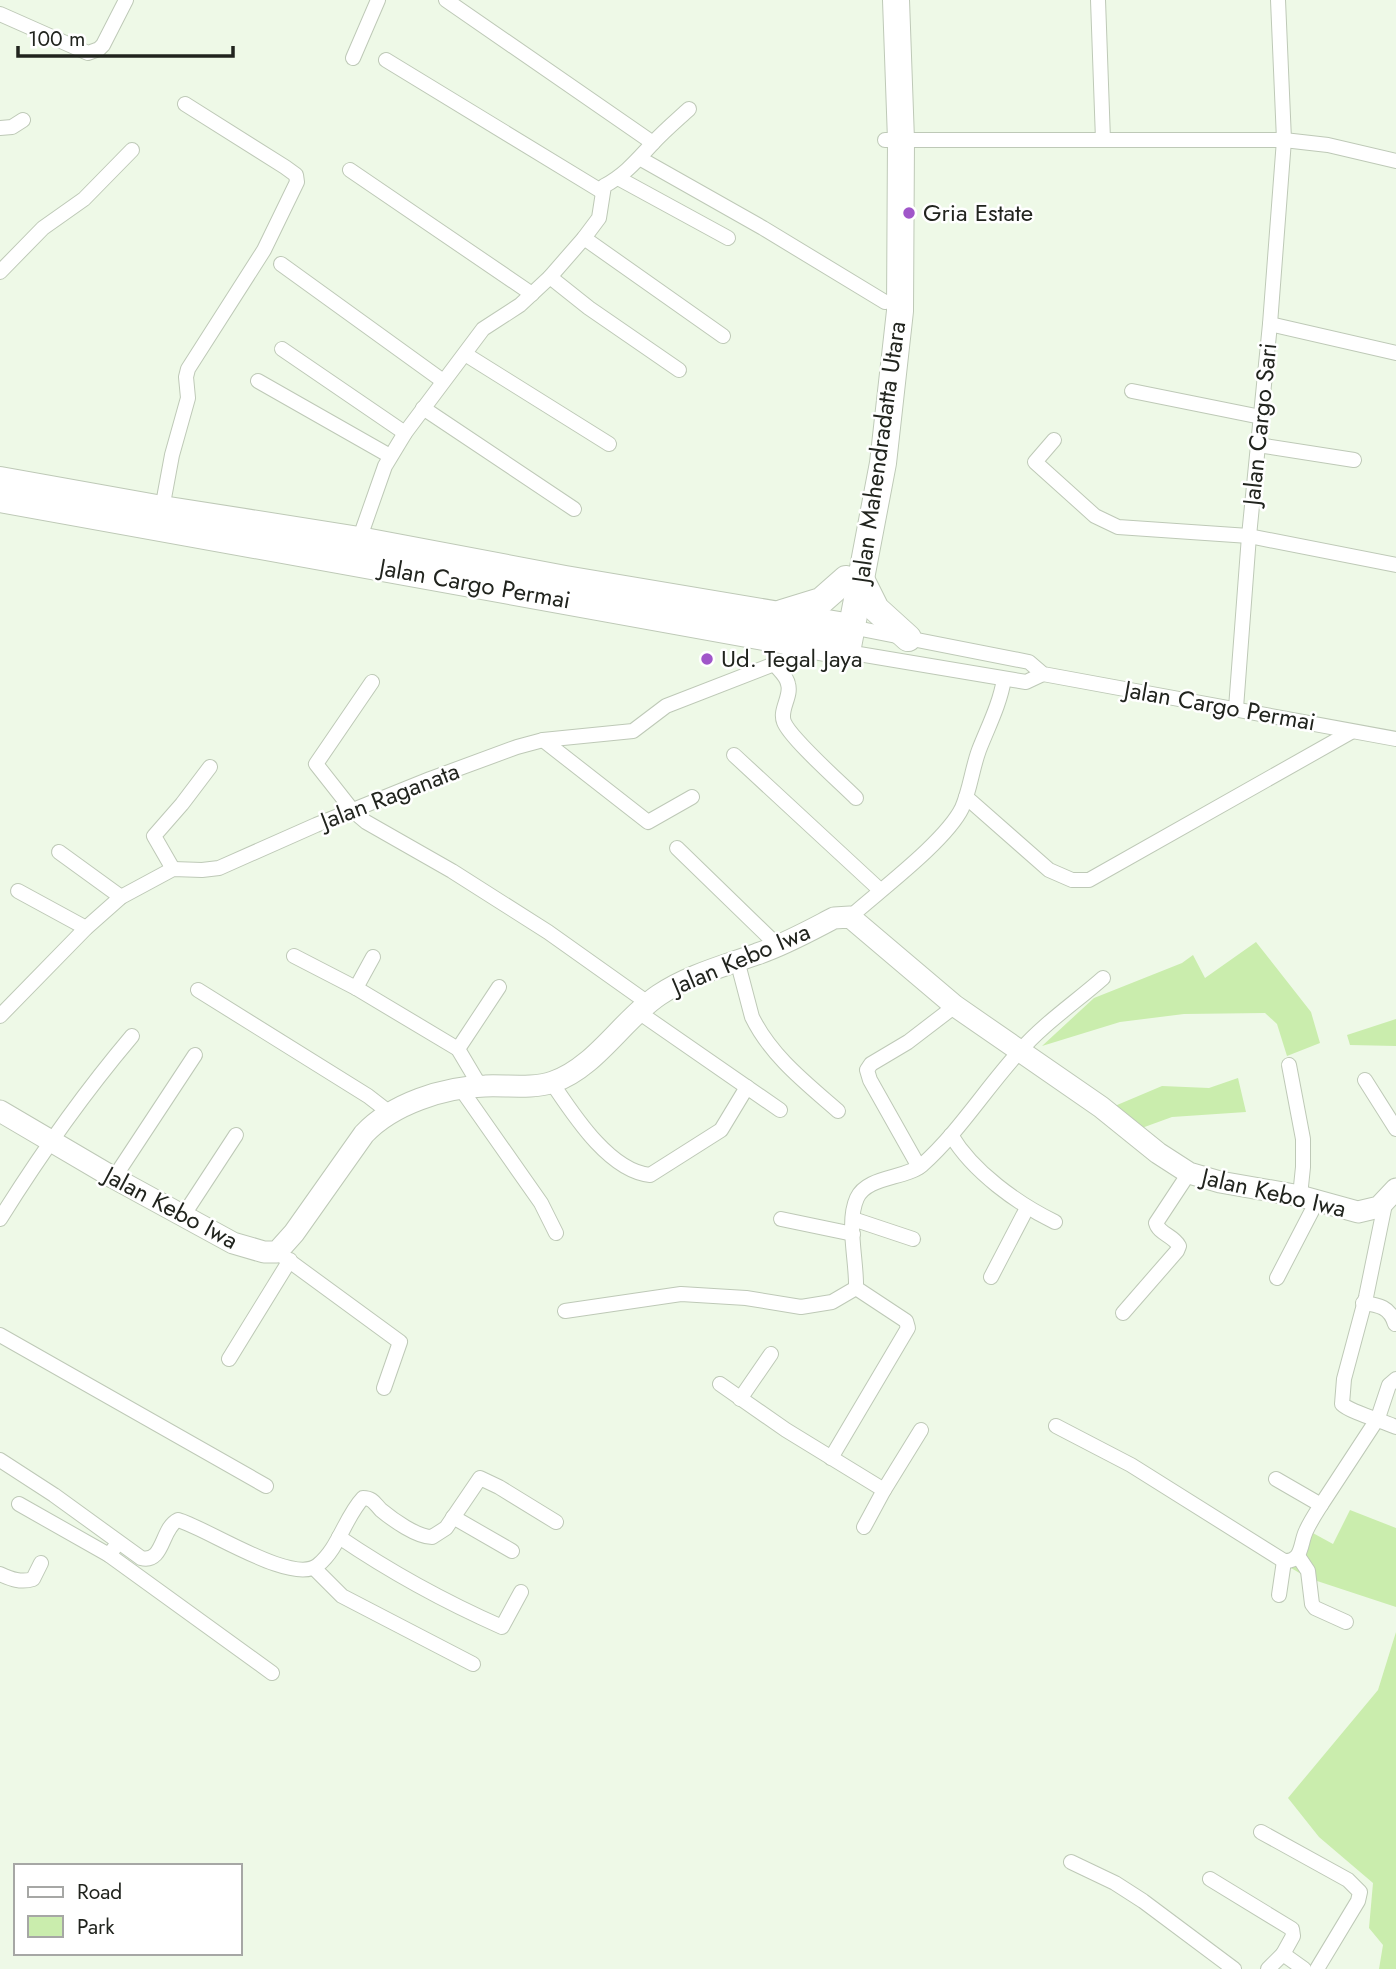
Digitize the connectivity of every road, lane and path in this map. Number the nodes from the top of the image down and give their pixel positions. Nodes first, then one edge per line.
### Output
1 (126, 0) edge
2 (378, 0) edge
3 (446, 0) edge
4 (881, 0) edge
5 (896, 0) edge
6 (1098, 0) edge
7 (1278, 0) edge
8 (0, 14) edge
9 (353, 58) dead end
10 (386, 60) dead end
11 (185, 104) dead end
12 (690, 109) dead end
13 (23, 120) dead end
14 (0, 128) edge
15 (892, 140) junction
16 (1103, 140) junction
17 (1284, 140) junction
18 (653, 143) junction
19 (132, 150) dead end
20 (641, 159) junction
21 (1396, 161) edge
22 (350, 170) dead end
23 (618, 178) junction
24 (601, 191) junction
25 (584, 238) junction
26 (728, 238) dead end
27 (281, 264) dead end
28 (0, 272) edge
29 (550, 277) junction
30 (532, 294) junction
31 (885, 302) junction
32 (1270, 324) junction
33 (723, 336) dead end
34 (282, 349) dead end
35 (1396, 353) edge
36 (465, 354) junction
37 (679, 370) dead end
38 (258, 380) dead end
39 (443, 381) junction
40 (1132, 391) dead end
41 (423, 408) junction
42 (1261, 417) junction
43 (405, 433) junction
44 (1054, 440) dead end
45 (609, 444) dead end
46 (1258, 445) junction
47 (390, 456) junction
48 (1354, 460) dead end
49 (0, 480) edge
50 (0, 499) edge
51 (162, 509) junction
52 (574, 509) dead end
53 (1249, 536) junction
54 (359, 540) junction
55 (1396, 565) edge
56 (854, 580) junction
57 (767, 615) junction
58 (908, 638) junction
59 (837, 639) junction
60 (955, 649) junction
61 (776, 666) junction
62 (949, 670) junction
63 (1043, 674) junction
64 (1004, 679) junction
65 (372, 682) dead end
66 (1236, 708) junction
67 (1351, 732) junction
68 (1396, 739) edge
69 (542, 740) junction
70 (734, 755) dead end
71 (210, 767) dead end
72 (692, 797) dead end
73 (966, 797) junction
74 (856, 798) dead end
75 (353, 810) junction
76 (677, 848) dead end
77 (59, 852) dead end
78 (173, 869) junction
79 (880, 890) junction
80 (18, 891) dead end
81 (121, 897) junction
82 (850, 918) junction
83 (86, 928) junction
84 (778, 946) junction
85 (295, 956) dead end
86 (373, 957) dead end
87 (737, 960) junction
88 (1103, 978) dead end
89 (499, 987) dead end
90 (356, 988) junction
91 (198, 990) dead end
92 (956, 1006) junction
93 (642, 1007) junction
94 (0, 1016) edge
95 (132, 1036) dead end
96 (458, 1049) junction
97 (1020, 1050) junction
98 (195, 1055) dead end
99 (1289, 1065) dead end
100 (1364, 1080) dead end
101 (552, 1083) junction
102 (471, 1087) junction
103 (747, 1087) junction
104 (780, 1110) dead end
105 (0, 1111) edge
106 (838, 1111) dead end
107 (390, 1112) junction
108 (1396, 1129) edge
109 (236, 1135) dead end
110 (951, 1135) junction
111 (50, 1141) junction
112 (919, 1167) junction
113 (1189, 1173) junction
114 (114, 1178) junction
115 (1390, 1196) edge
116 (1309, 1198) junction
117 (1027, 1208) junction
118 (183, 1216) junction
119 (0, 1219) edge
120 (781, 1219) dead end
121 (1055, 1222) dead end
122 (853, 1227) junction
123 (556, 1233) dead end
124 (913, 1239) dead end
125 (283, 1256) junction
126 (991, 1278) dead end
127 (1277, 1279) dead end
128 (856, 1288) junction
129 (1365, 1300) junction
130 (1396, 1301) edge
131 (565, 1311) dead end
132 (1123, 1313) dead end
133 (1395, 1324) edge
134 (0, 1335) edge
135 (771, 1354) dead end
136 (229, 1359) dead end
137 (1396, 1379) edge
138 (720, 1384) dead end
139 (384, 1388) dead end
140 (740, 1399) junction
141 (1378, 1418) junction
142 (1056, 1426) dead end
143 (1396, 1427) edge
144 (921, 1430) dead end
145 (831, 1458) junction
146 (0, 1460) edge
147 (1276, 1479) dead end
148 (266, 1486) dead end
149 (884, 1490) junction
150 (19, 1504) dead end
151 (1321, 1505) junction
152 (453, 1517) junction
153 (556, 1522) dead end
154 (864, 1527) dead end
155 (339, 1537) junction
156 (114, 1549) junction
157 (512, 1551) dead end
158 (1291, 1558) junction
159 (41, 1563) dead end
160 (314, 1568) junction
161 (0, 1574) edge
162 (521, 1592) dead end
163 (1279, 1595) dead end
164 (1346, 1622) dead end
165 (473, 1664) dead end
166 (272, 1673) dead end
167 (1261, 1832) dead end
168 (1070, 1862) dead end
169 (1210, 1879) dead end
170 (1283, 1954) junction
171 (1229, 1968) edge
172 (1268, 1969) edge
173 (1304, 1969) edge
174 (1317, 1969) edge

1 - 8 street
2 - 9 street
3 - 18 street
4 - 15 highway, Jalan Mahendradatta Utara
5 - 15 highway, Jalan Mahendradatta Utara
6 - 16 street
7 - 17 street, Jalan Cargo Sari
10 - 24 street
11 - 51 street
12 - 18 street
13 - 14 street
15 - 16 street
15 - 31 highway, Jalan Mahendradatta Utara
15 - 56 highway, Jalan Mahendradatta Utara
16 - 17 street
17 - 21 street
17 - 32 street, Jalan Cargo Sari
18 - 20 street
19 - 28 street
20 - 23 street
20 - 31 street
22 - 30 street
23 - 24 street
23 - 26 street
24 - 25 street
25 - 29 street
25 - 33 street
27 - 39 street
29 - 30 street
29 - 37 street
30 - 36 street
31 - 56 highway, Jalan Mahendradatta Utara
32 - 35 street
32 - 42 street, Jalan Cargo Sari
34 - 43 street
36 - 39 street
36 - 45 street
38 - 47 street
39 - 41 street
40 - 42 street
41 - 43 street
41 - 52 street
42 - 46 street, Jalan Cargo Sari
43 - 47 street
44 - 53 street
46 - 48 street
46 - 53 street, Jalan Cargo Sari
47 - 54 street
49 - 51 highway, Jalan Cargo Permai
50 - 59 highway, Jalan Cargo Permai
51 - 54 highway, Jalan Cargo Permai
53 - 55 street
53 - 66 street, Jalan Cargo Sari
54 - 57 highway, Jalan Cargo Permai
56 - 57 highway
56 - 58 highway
56 - 59 highway, Jalan Mahendradatta Utara
57 - 59 highway, Jalan Cargo Permai
58 - 59 street, Jalan Cargo Permai
58 - 60 street, Jalan Cargo Permai
59 - 61 street, Jalan Raganata
59 - 62 street, Jalan Cargo Permai
60 - 62 street
60 - 63 street, Jalan Cargo Permai
61 - 69 street, Jalan Raganata
61 - 74 street
62 - 64 street, Jalan Cargo Permai
63 - 64 street, Jalan Cargo Permai
63 - 66 street, Jalan Cargo Permai
64 - 73 street
65 - 75 street
66 - 67 street, Jalan Cargo Permai
67 - 68 street, Jalan Cargo Permai
67 - 73 street
69 - 72 street
69 - 75 street, Jalan Raganata
70 - 79 street
71 - 78 street
73 - 79 street
75 - 78 street, Jalan Raganata
75 - 93 street
76 - 84 street
77 - 81 street
78 - 81 street, Jalan Raganata
79 - 82 street
80 - 83 street
81 - 83 street, Jalan Raganata
82 - 84 street, Jalan Kebo Iwa
82 - 92 street, Jalan Kebo Iwa
83 - 94 street, Jalan Raganata
84 - 87 street, Jalan Kebo Iwa
85 - 90 street
86 - 90 street
87 - 93 street, Jalan Kebo Iwa
87 - 106 street
88 - 97 street
89 - 96 street
90 - 96 street
91 - 107 street
92 - 97 street, Jalan Kebo Iwa
92 - 112 street
93 - 101 street, Jalan Kebo Iwa
93 - 103 street
95 - 111 street
96 - 102 street
97 - 110 street
97 - 113 street, Jalan Kebo Iwa
98 - 114 street
99 - 116 street
100 - 108 street
101 - 102 street, Jalan Kebo Iwa
101 - 103 street
102 - 107 street, Jalan Kebo Iwa
102 - 123 street
103 - 104 street
105 - 111 street, Jalan Kebo Iwa
107 - 125 street, Jalan Kebo Iwa
109 - 118 street
110 - 112 street
110 - 117 street
111 - 114 street, Jalan Kebo Iwa
111 - 119 street
112 - 122 street
113 - 116 street, Jalan Kebo Iwa
113 - 132 street
114 - 118 street, Jalan Kebo Iwa
115 - 116 street, Jalan Kebo Iwa
115 - 129 street
116 - 127 street
117 - 121 street
117 - 126 street
118 - 125 street, Jalan Kebo Iwa
120 - 122 street
122 - 124 street
122 - 128 street
125 - 136 street
125 - 139 street
128 - 131 street
128 - 145 street
129 - 130 street
129 - 133 street
129 - 141 street
134 - 148 street
135 - 140 street
137 - 141 street
138 - 140 street
140 - 145 street
141 - 143 street
141 - 151 street
142 - 158 street
144 - 149 street
145 - 149 street
146 - 156 street
147 - 151 street
149 - 154 street
150 - 156 street
151 - 158 street
152 - 153 street
152 - 155 street
152 - 157 street
155 - 160 street
155 - 162 street
156 - 160 street
156 - 166 street
158 - 163 street
158 - 164 street
159 - 161 street
160 - 165 street
167 - 174 street
168 - 171 street
169 - 170 street
170 - 172 street
170 - 173 street

